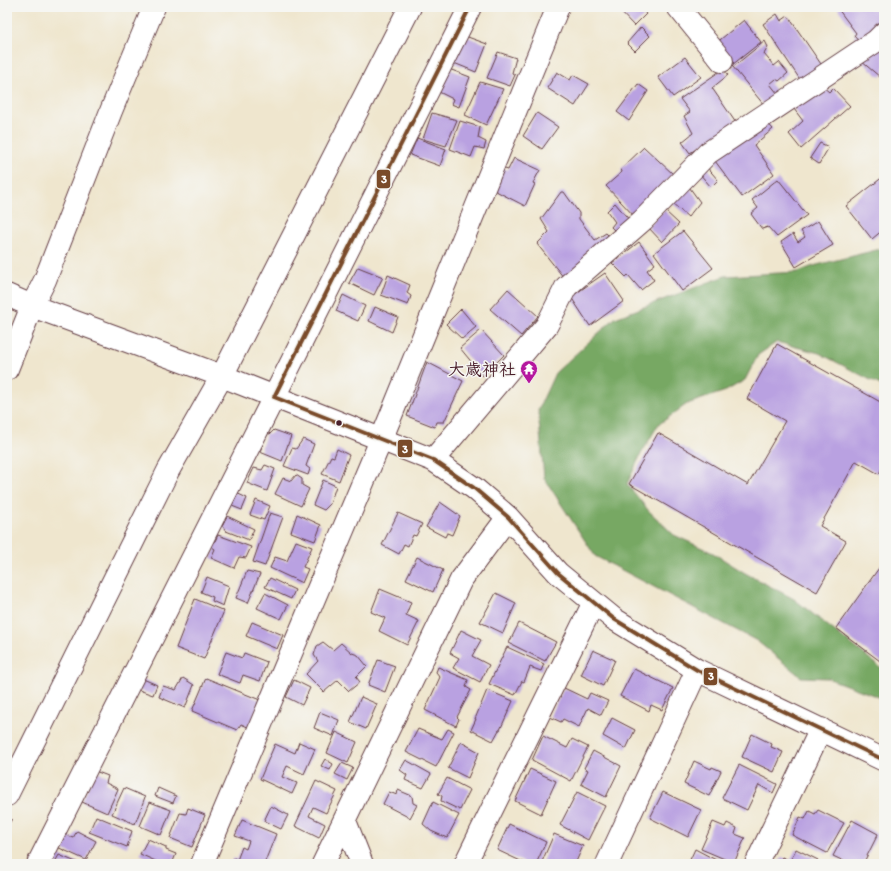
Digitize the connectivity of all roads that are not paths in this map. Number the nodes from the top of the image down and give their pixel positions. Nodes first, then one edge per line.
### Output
1 (154, 7) edge
2 (410, 7) edge
3 (470, 7) edge
4 (558, 7) edge
5 (678, 7) edge
6 (884, 33) edge
7 (722, 61) dead end
8 (7, 295) edge
9 (32, 306) junction
10 (7, 369) edge
11 (222, 376) junction
12 (274, 397) junction
13 (381, 440) junction
14 (433, 460) junction
15 (508, 517) junction
16 (593, 604) junction
17 (697, 670) junction
18 (820, 729) junction
19 (884, 760) edge
20 (7, 795) edge
21 (345, 821) junction
22 (38, 864) edge
23 (202, 864) edge
24 (324, 864) edge
25 (362, 864) edge
26 (464, 864) edge
27 (607, 864) edge
28 (756, 864) edge

1 - 9 street
2 - 11 street
3 - 12 street
4 - 13 street
5 - 7 street
6 - 14 street
8 - 9 street
9 - 10 street
9 - 11 street
11 - 12 street
11 - 20 street
12 - 13 street
12 - 22 street
13 - 14 street
13 - 23 street
14 - 15 street
15 - 16 street
15 - 21 street
16 - 17 street
16 - 26 street
17 - 18 street
17 - 27 street
18 - 19 street
18 - 28 street
21 - 24 street
21 - 25 street

